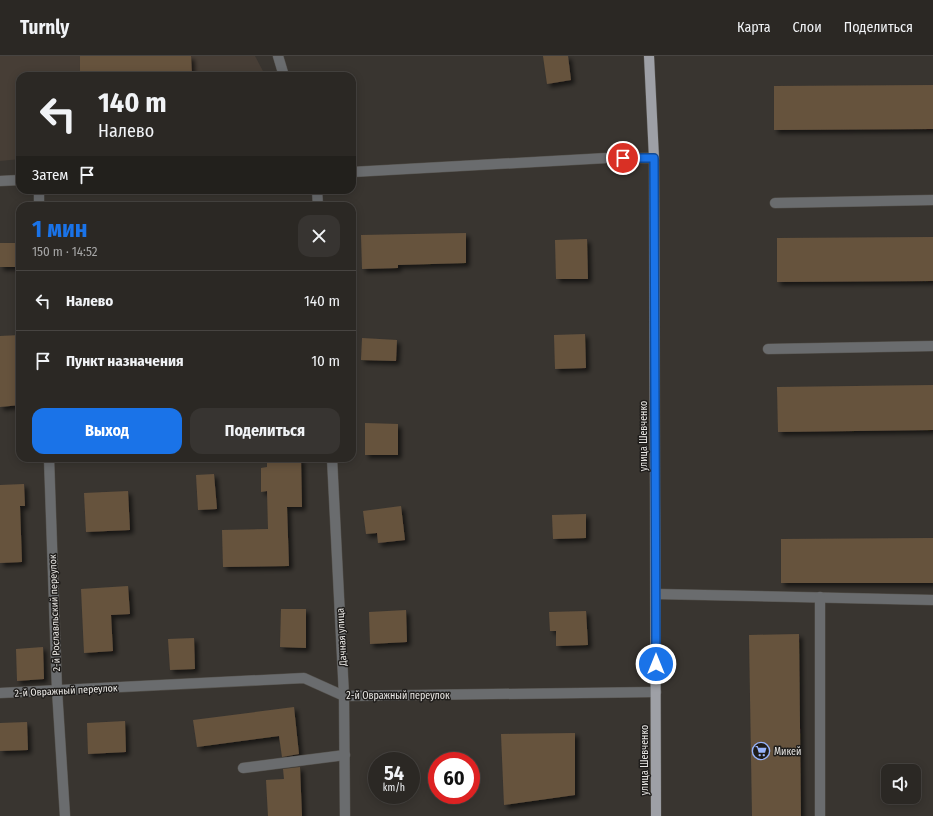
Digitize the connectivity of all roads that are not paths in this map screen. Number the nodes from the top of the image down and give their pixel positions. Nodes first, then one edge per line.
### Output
1 (278, 56) edge
2 (649, 56) edge
3 (283, 72) edge
4 (654, 158) junction
5 (356, 172) edge
6 (16, 180) edge
7 (0, 182) edge
8 (933, 200) edge
9 (775, 203) dead end
10 (933, 346) edge
11 (768, 348) dead end
12 (49, 462) edge
13 (332, 462) edge
14 (656, 594) junction
15 (820, 597) junction
16 (933, 600) edge
17 (57, 690) junction
18 (656, 692) junction
19 (0, 693) edge
20 (344, 696) junction
21 (344, 755) junction
22 (243, 768) dead end
23 (65, 816) edge
24 (345, 816) edge
25 (656, 816) edge
26 (820, 816) edge

1 - 3 street
2 - 4 main road, улица Шевченко
4 - 5 street
4 - 14 main road, улица Шевченко
6 - 7 street
8 - 9 street
10 - 11 street
12 - 17 street, 2-й Рославльский переулок
13 - 20 street, Дачная улица
14 - 15 street
14 - 18 main road, улица Шевченко
15 - 16 street
15 - 26 street
17 - 19 street, 2-й Овражный переулок
17 - 20 street, 2-й Овражный переулок
17 - 23 street, 2-й Рославльский переулок
18 - 20 street, 2-й Овражный переулок
18 - 25 main road, улица Шевченко
20 - 21 street, Дачная улица
21 - 22 street
21 - 24 street, Дачная улица

